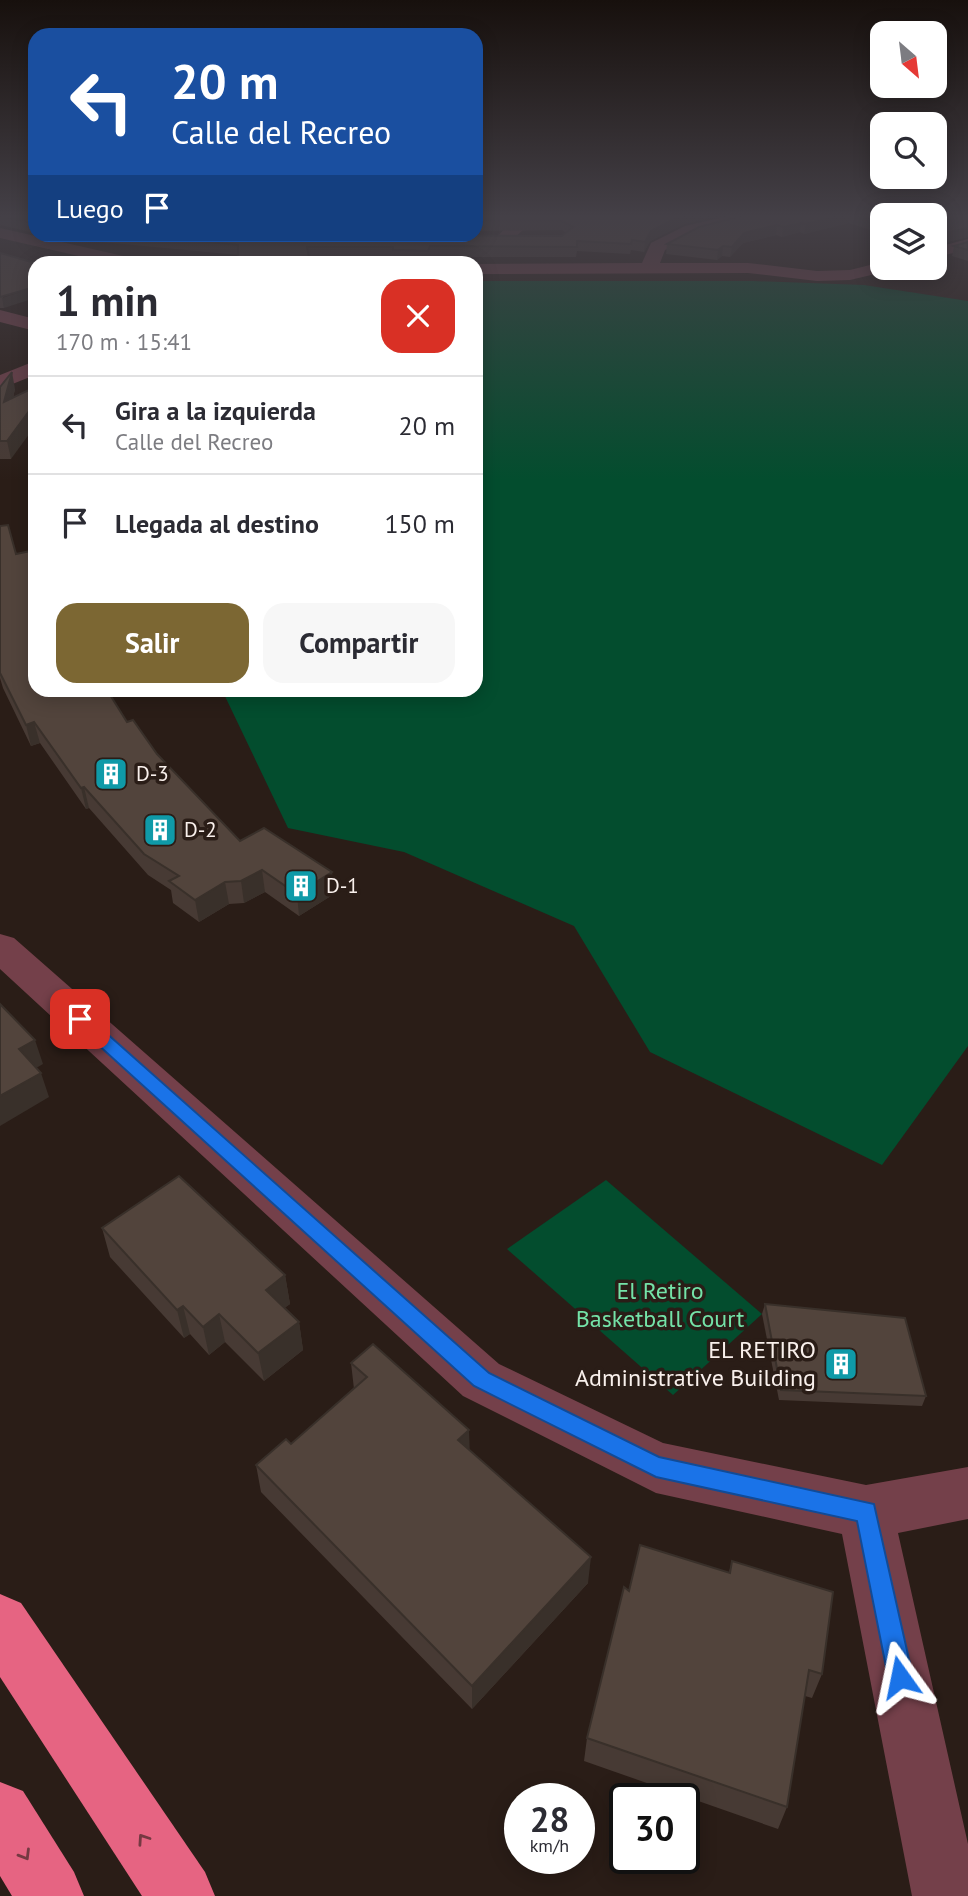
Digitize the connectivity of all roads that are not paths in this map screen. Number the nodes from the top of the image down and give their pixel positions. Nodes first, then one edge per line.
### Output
1 (0, 316) edge
2 (28, 323) edge
3 (28, 370) edge
4 (0, 383) edge
5 (0, 947) edge
6 (968, 1493) edge
7 (866, 1512) junction
8 (0, 1624) edge
9 (0, 1814) edge
10 (50, 1896) edge
11 (181, 1896) edge
12 (946, 1896) edge

1 - 2 street
3 - 4 street
5 - 7 street
6 - 7 street
7 - 12 street
11 -> 8 highway
9 -> 10 highway

